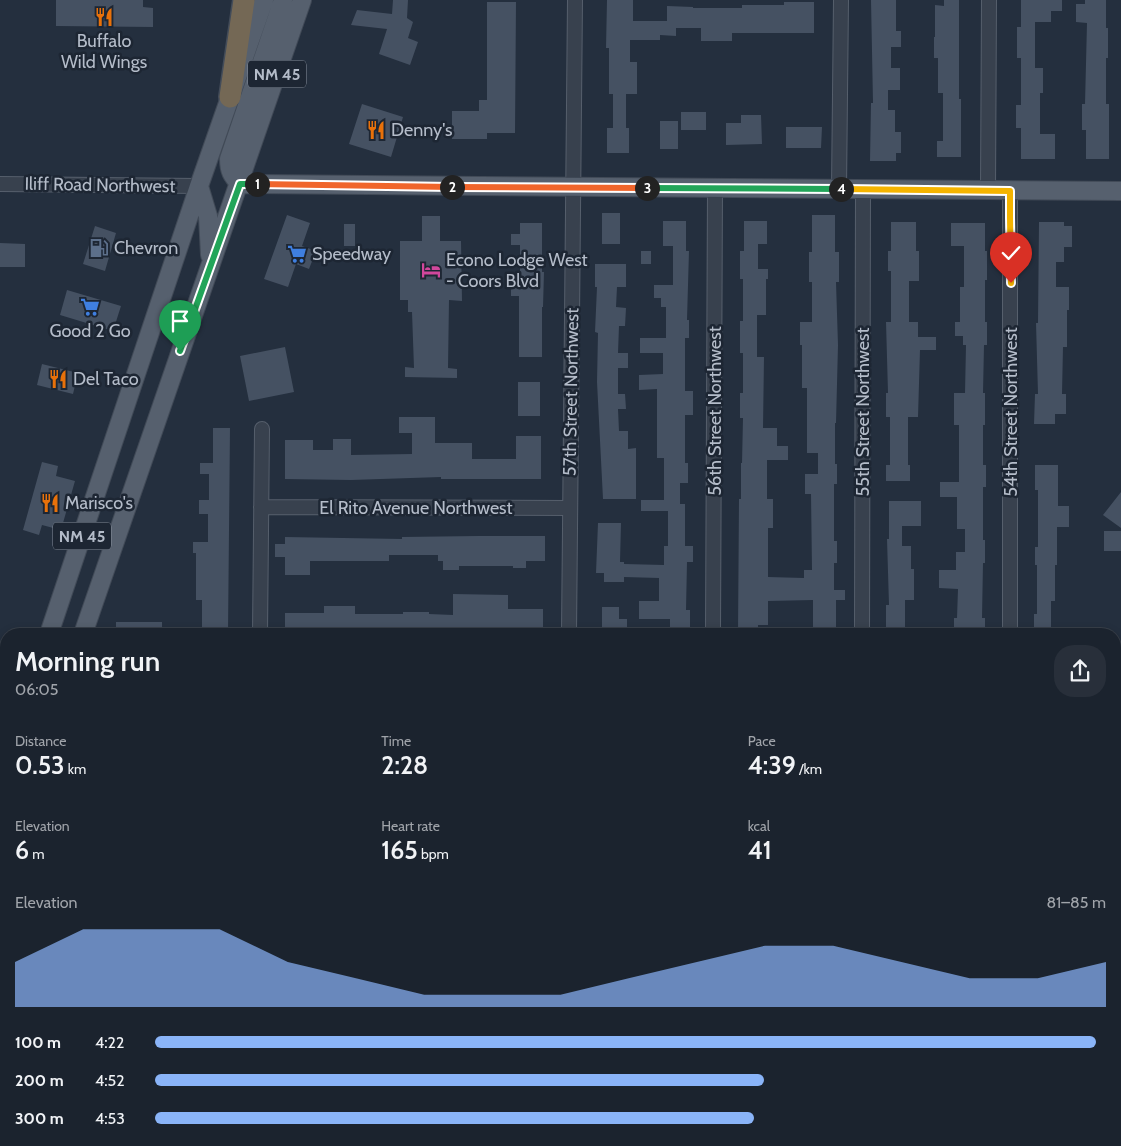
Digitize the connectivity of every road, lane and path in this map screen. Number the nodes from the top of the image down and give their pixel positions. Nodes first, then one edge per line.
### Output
1 (244, 0) edge
2 (264, 0) edge
3 (283, 0) edge
4 (575, 0) edge
5 (840, 0) edge
6 (989, 0) edge
7 (302, 4) edge
8 (230, 97) junction
9 (0, 184) edge
10 (240, 184) junction
11 (199, 186) junction
12 (573, 188) junction
13 (715, 188) junction
14 (839, 189) junction
15 (863, 190) junction
16 (988, 191) junction
17 (1010, 191) junction
18 (1121, 191) edge
19 (211, 262) junction
20 (262, 429) dead end
21 (261, 507) junction
22 (570, 508) junction
23 (51, 628) edge
24 (85, 628) edge
25 (260, 628) edge
26 (569, 628) edge
27 (713, 628) edge
28 (862, 628) edge
29 (1010, 628) edge

1 - 8 highway
2 - 8 main road, NM 45
3 - 10 main road
4 - 12 street, 57th Street Northwest
5 - 14 street
6 - 16 street
7 - 10 main road, NM 45
8 - 11 main road, NM 45
9 - 11 street, Iliff Road Northwest
10 - 12 main road
10 - 19 main road, NM 45
11 - 19 main road
11 - 23 main road, NM 45
12 - 13 main road
12 - 22 street, 57th Street Northwest
13 - 14 main road
13 - 27 street, 56th Street Northwest
14 - 15 main road
15 - 16 main road
15 - 28 street, 55th Street Northwest
16 - 17 main road
17 - 18 main road
17 - 29 street, 54th Street Northwest
19 - 24 main road, NM 45
20 - 21 street
21 - 22 street, El Rito Avenue Northwest
21 - 25 street
22 - 26 street, 57th Street Northwest

